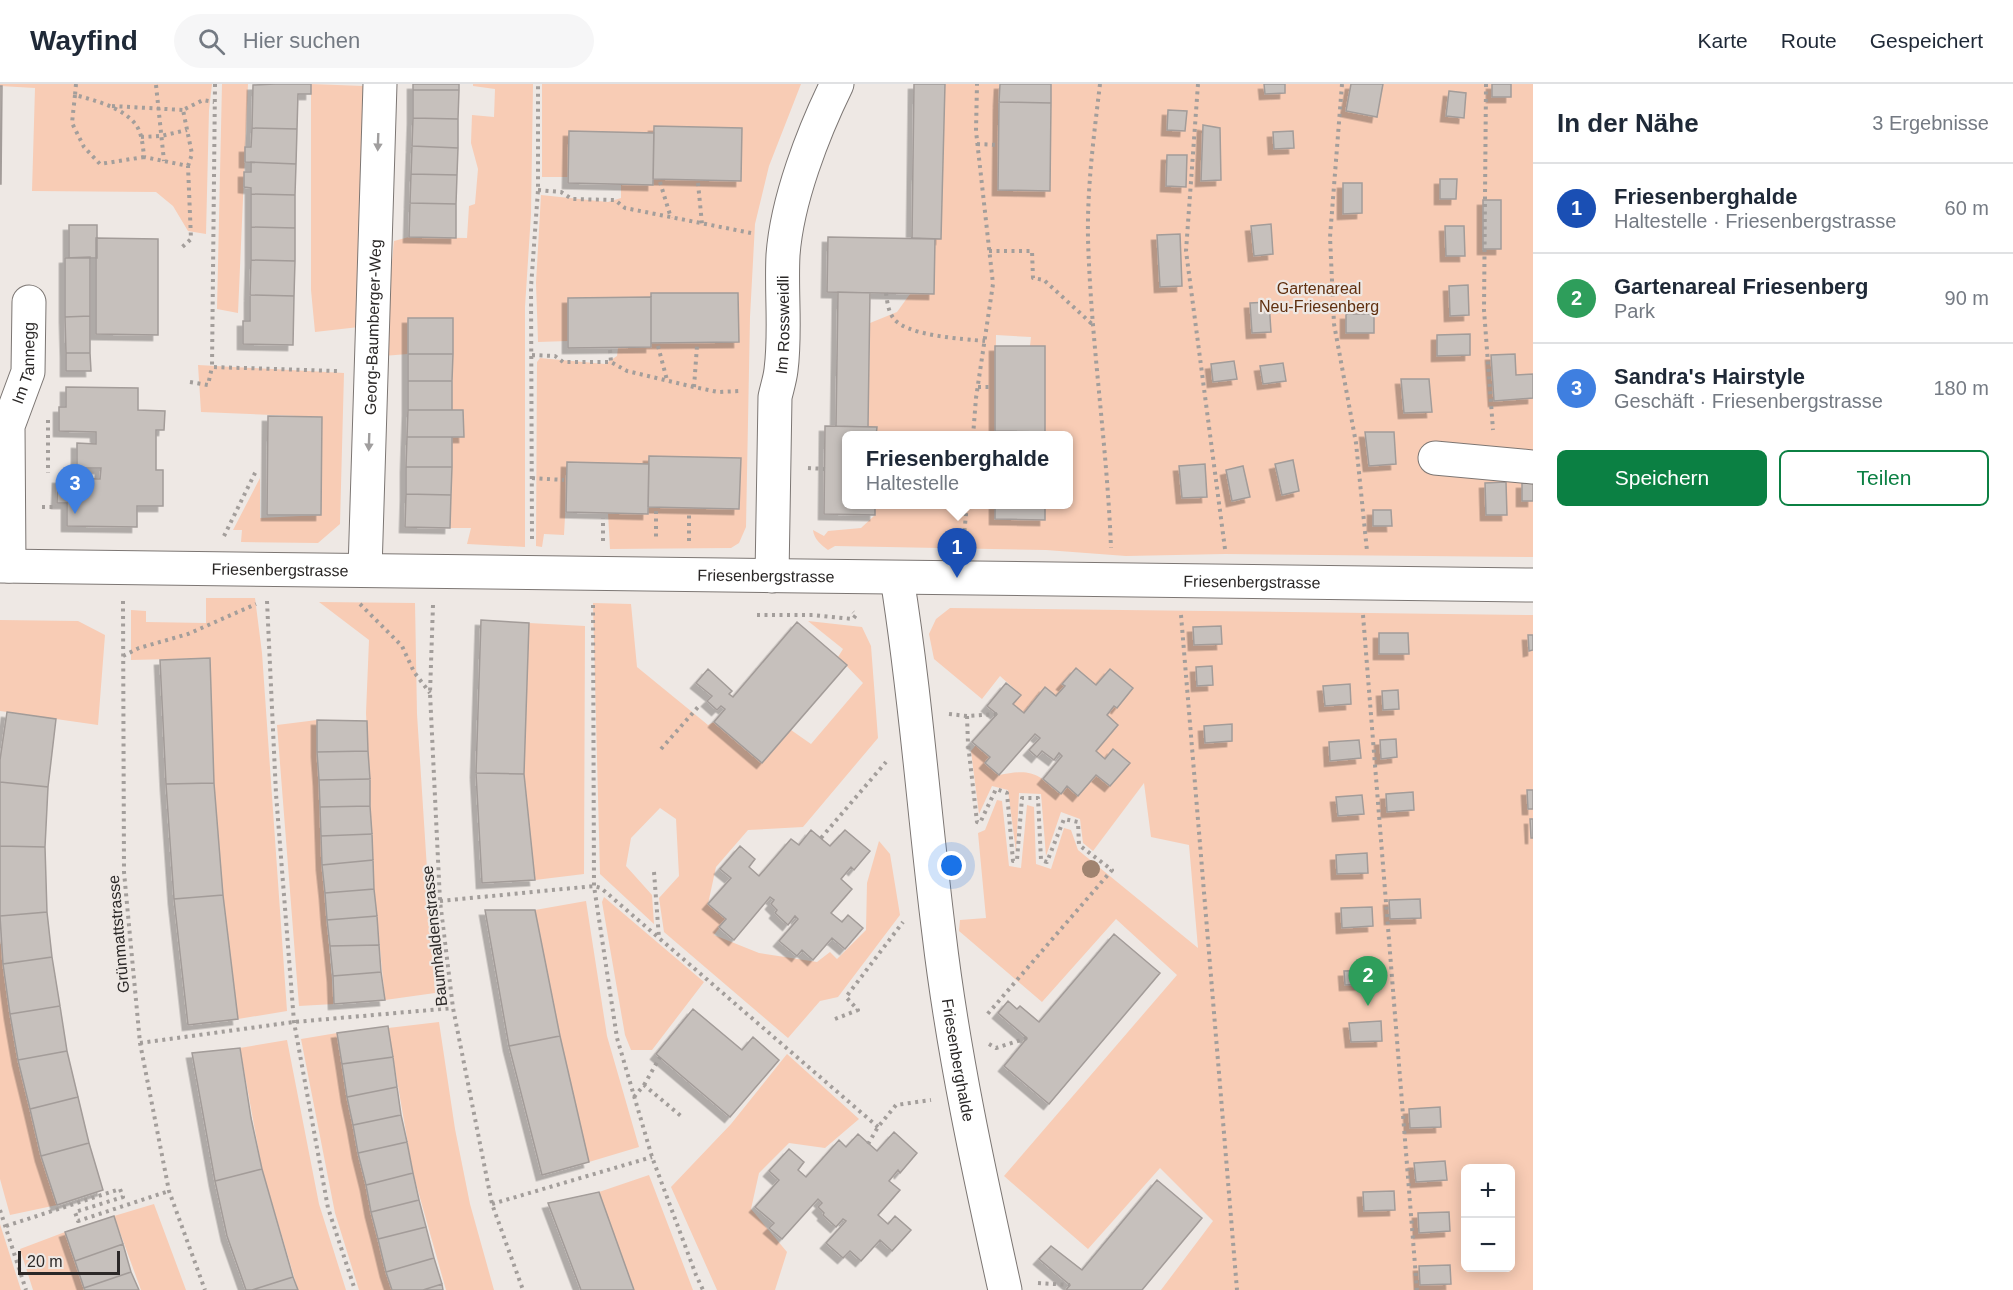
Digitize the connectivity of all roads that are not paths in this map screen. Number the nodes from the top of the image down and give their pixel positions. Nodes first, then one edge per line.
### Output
1 (380, 84) edge
2 (837, 84) edge
3 (29, 302) dead end
4 (1435, 458) dead end
5 (1533, 467) edge
6 (4, 566) edge
7 (772, 576) junction
8 (897, 578) junction
9 (360, 584) junction
10 (1533, 585) edge
11 (1005, 1290) edge

1 -> 9 street, Georg-Baumberger-Weg
2 - 7 street, Im Rossweidli
3 - 6 street, Im Tannegg
4 - 5 street
6 - 9 street, Friesenbergstrasse
7 - 8 street, Friesenbergstrasse
7 - 9 street, Friesenbergstrasse
8 - 10 street, Friesenbergstrasse
8 - 11 street, Friesenberghalde

